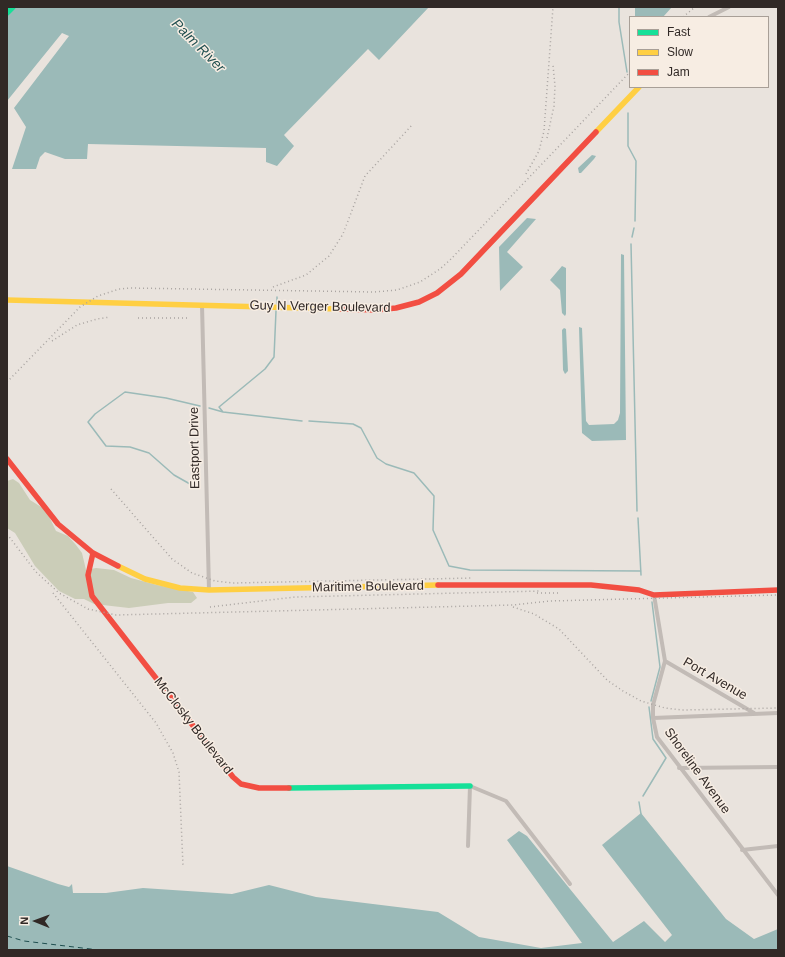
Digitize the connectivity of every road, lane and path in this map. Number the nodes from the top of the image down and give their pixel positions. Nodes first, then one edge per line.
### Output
1 (13, 7) edge
2 (729, 7) edge
3 (7, 13) edge
4 (711, 16) edge
5 (639, 88) edge
6 (7, 300) edge
7 (202, 305) junction
8 (7, 459) edge
9 (93, 553) junction
10 (209, 590) junction
11 (778, 590) edge
12 (654, 595) junction
13 (665, 661) junction
14 (755, 713) junction
15 (778, 713) edge
16 (652, 718) junction
17 (778, 767) edge
18 (679, 768) junction
19 (470, 786) junction
20 (468, 846) dead end
21 (778, 846) edge
22 (742, 850) junction
23 (570, 884) dead end
24 (778, 895) edge

1 - 3 street
2 - 4 street
5 - 7 street, Guy N Verger Boulevard
6 - 7 street, Guy N Verger Boulevard
7 - 10 street, Eastport Drive
8 - 9 street, Maritime Boulevard
9 - 10 street, Maritime Boulevard
9 - 19 street, McClosky Boulevard
10 - 12 street, Maritime Boulevard
11 - 12 street, Maritime Boulevard
12 - 13 street, Shoreline Avenue
13 - 14 street, Port Avenue
13 - 16 street, Shoreline Avenue
14 - 15 street
14 - 16 street
16 - 18 street, Shoreline Avenue
17 - 18 street
18 - 22 street, Shoreline Avenue
19 - 20 street
19 - 23 street, McClosky Boulevard
21 - 22 street
22 - 24 street, Shoreline Avenue

